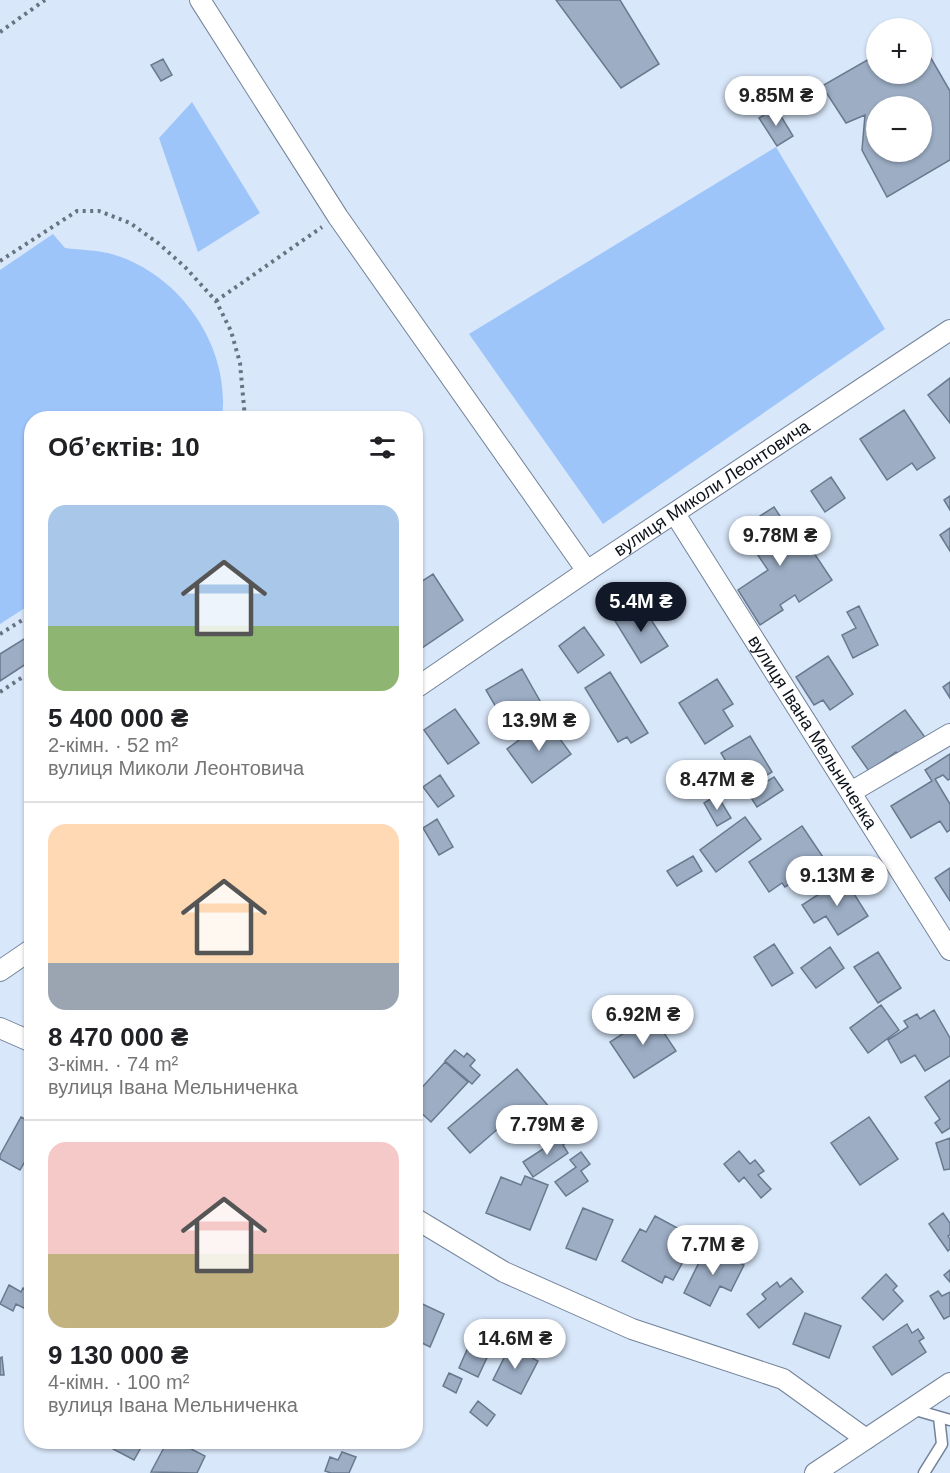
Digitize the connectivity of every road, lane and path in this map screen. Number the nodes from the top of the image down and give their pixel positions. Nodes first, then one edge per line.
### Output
1 (45, 0) edge
2 (200, 0) edge
3 (0, 32) edge
4 (338, 217) junction
5 (0, 261) edge
6 (216, 301) junction
7 (950, 330) edge
8 (244, 411) edge
9 (675, 514) junction
10 (587, 571) junction
11 (24, 619) edge
12 (0, 634) edge
13 (24, 676) edge
14 (423, 683) edge
15 (0, 692) edge
16 (950, 734) edge
17 (851, 792) junction
18 (950, 950) edge
19 (24, 954) edge
20 (0, 971) edge
21 (0, 1028) edge
22 (24, 1038) edge
23 (423, 1223) edge
24 (950, 1383) edge
25 (912, 1409) junction
26 (945, 1419) edge
27 (866, 1439) junction
28 (815, 1473) edge
29 (924, 1473) edge

1 - 3 path
2 - 4 street
4 - 6 path
4 - 10 street
5 - 6 path
6 - 8 path
7 - 9 street, вулиця Миколи Леонтовича
9 - 10 street, вулиця Миколи Леонтовича
9 - 17 street, вулиця Івана Мельниченка
10 - 14 street, вулиця Миколи Леонтовича
11 - 12 path
13 - 15 path
16 - 17 street
17 - 18 street, вулиця Івана Мельниченка
19 - 20 street
21 - 22 street
23 - 27 street
24 - 25 street
25 - 26 lane
25 - 27 street
26 - 29 lane
27 - 28 street

